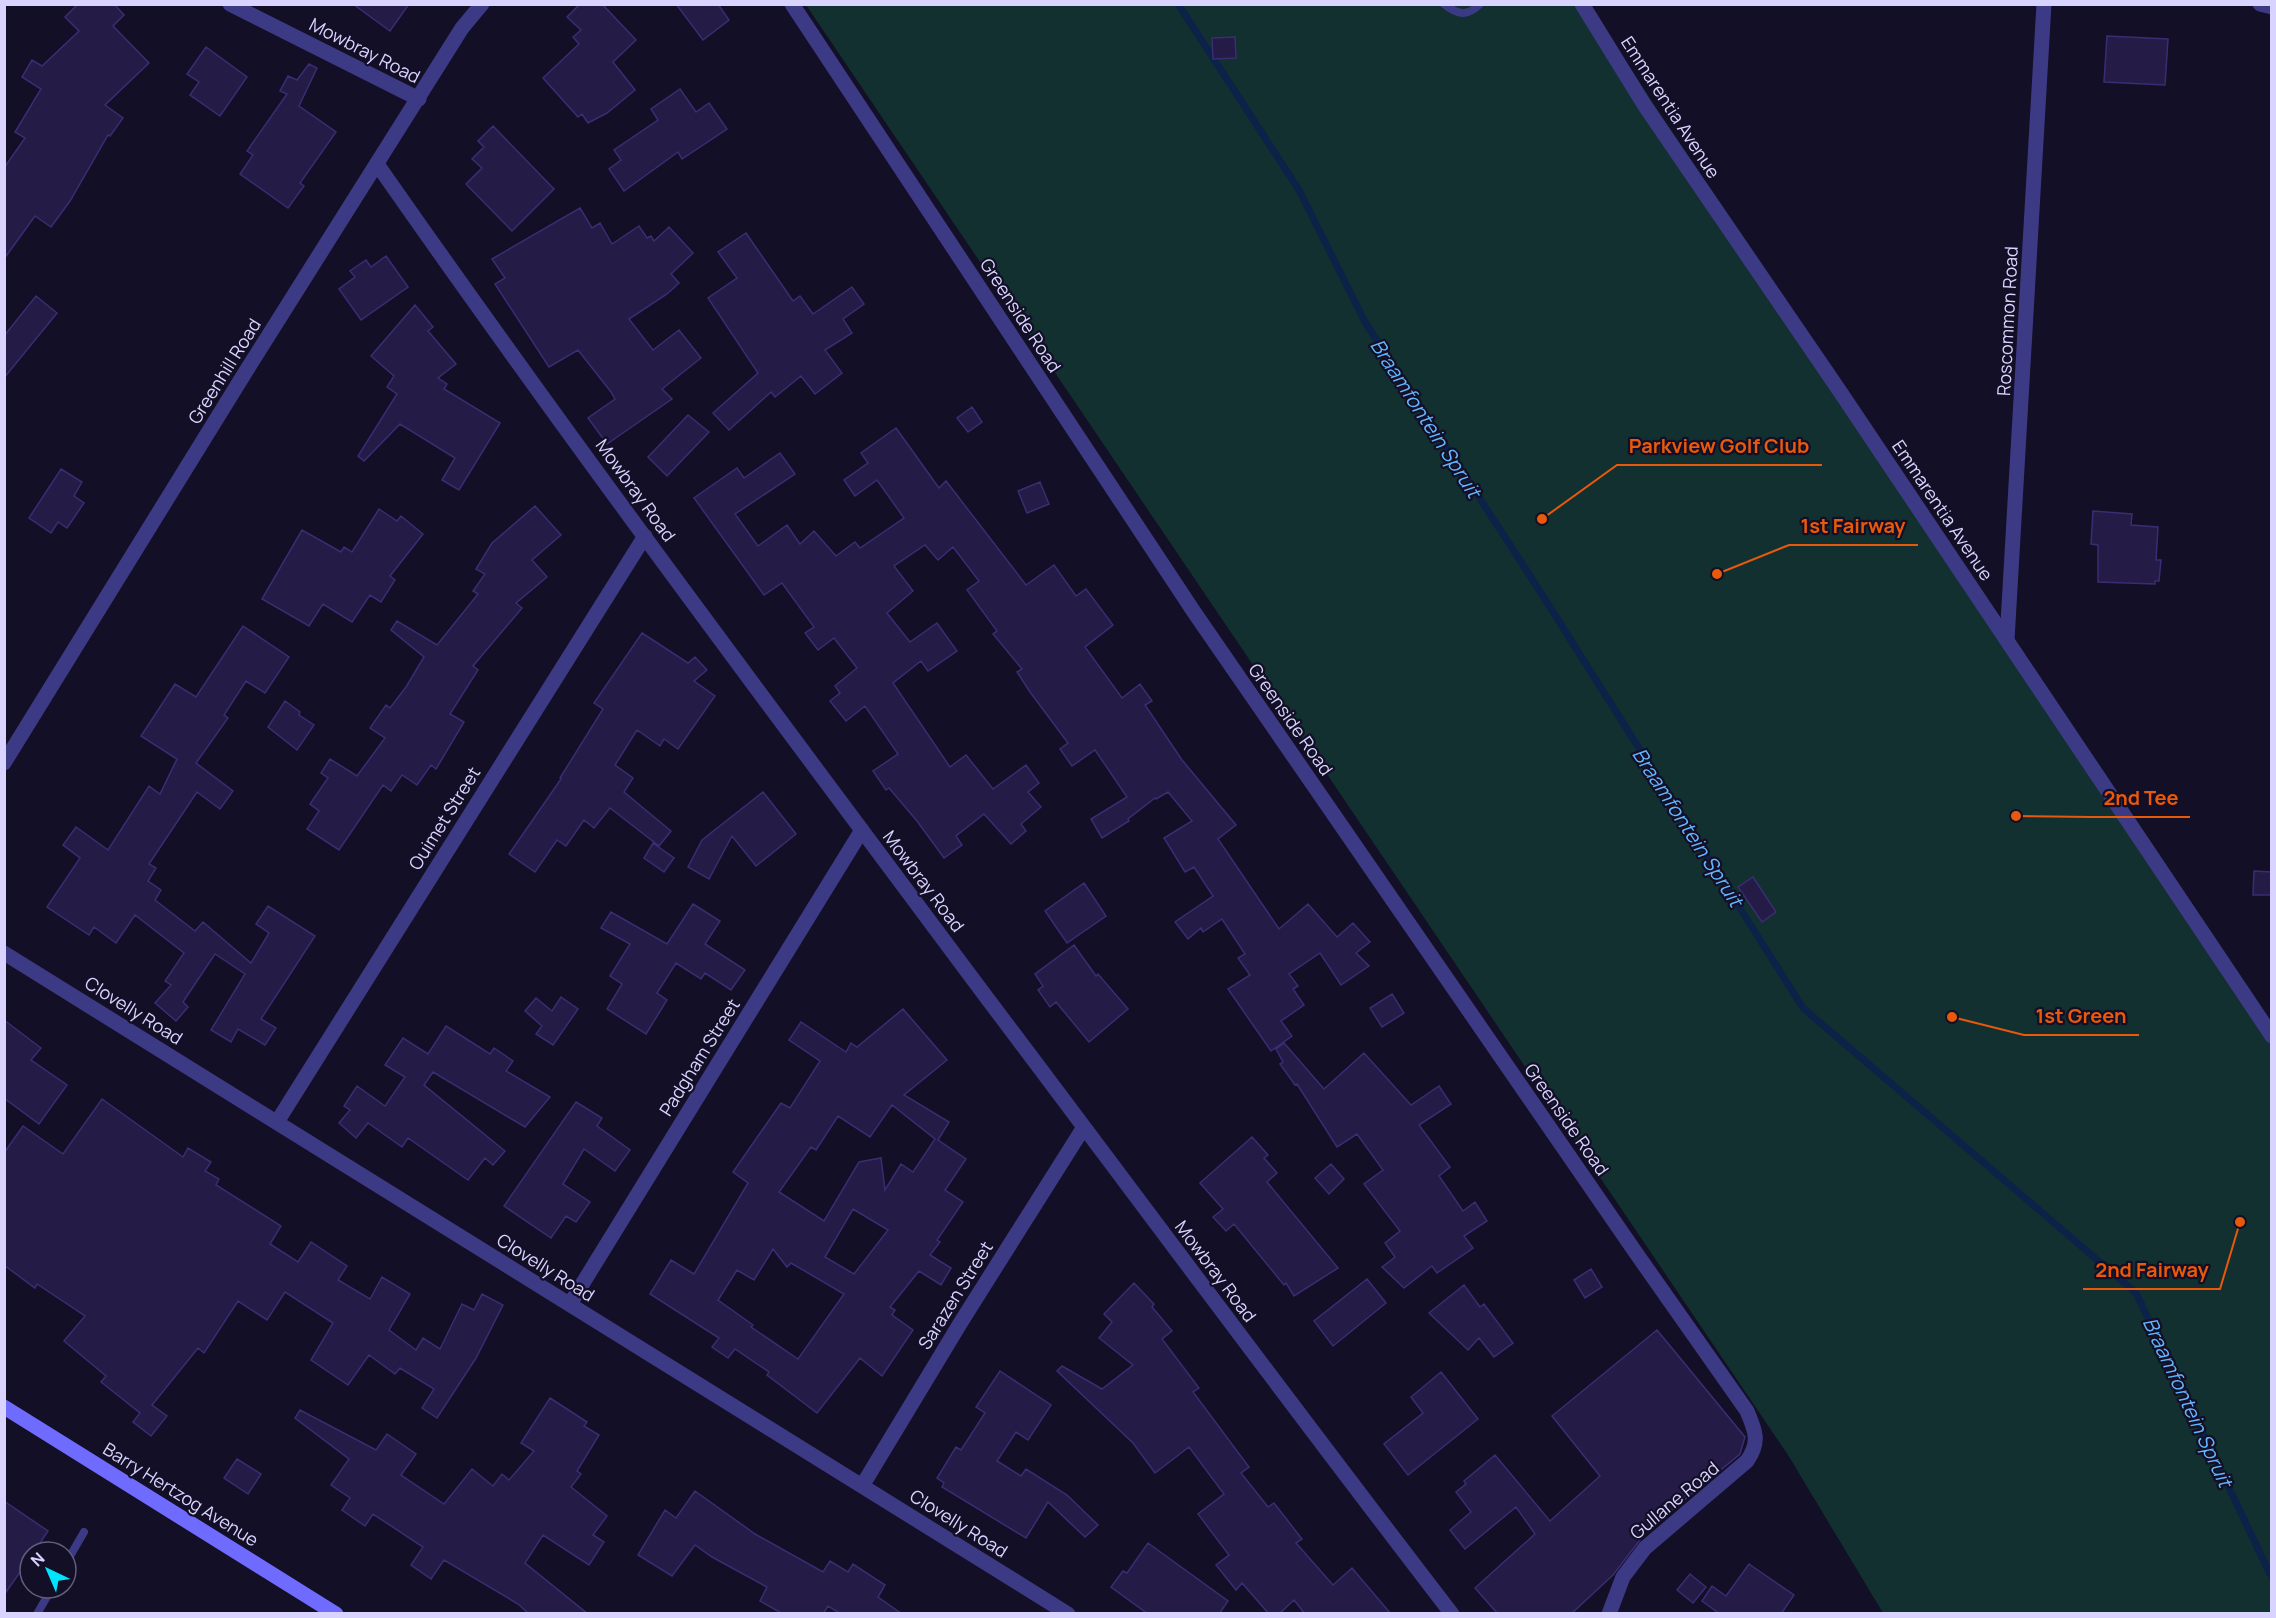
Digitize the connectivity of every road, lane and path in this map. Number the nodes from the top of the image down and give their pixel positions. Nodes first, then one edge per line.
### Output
1 (230, 4) edge
2 (482, 4) edge
3 (792, 4) edge
4 (1444, 4) edge
5 (1480, 4) edge
6 (1582, 4) edge
7 (2044, 4) edge
8 (2260, 4) edge
9 (2271, 7) edge
10 (418, 99) junction
11 (377, 164) junction
12 (645, 536) junction
13 (2007, 640) junction
14 (4, 763) edge
15 (862, 830) junction
16 (4, 953) edge
17 (2271, 1036) edge
18 (277, 1122) junction
19 (1084, 1126) junction
20 (570, 1304) junction
21 (4, 1407) edge
22 (1754, 1451) joint
23 (862, 1486) junction
24 (84, 1532) dead end
25 (78, 1542) edge
26 (45, 1600) edge
27 (37, 1614) edge
28 (336, 1614) edge
29 (1068, 1614) edge
30 (1452, 1614) edge
31 (1610, 1614) edge

1 - 10 street, Mowbray Road
2 - 10 street, Greenhill Road
3 - 22 street, Greenside Road
4 - 5 lane
6 - 13 street, Emmarentia Avenue
7 - 13 street, Roscommon Road
8 - 9 street
10 - 11 street, Greenhill Road
11 - 12 street, Mowbray Road
11 - 14 street, Greenhill Road
12 - 15 street, Mowbray Road
12 - 18 street, Ouimet Street
13 - 17 street, Emmarentia Avenue
15 - 19 street, Mowbray Road
15 - 20 street, Padgham Street
16 - 18 street, Clovelly Road
18 - 20 street, Clovelly Road
19 - 23 street, Sarazen Street
19 - 30 street, Mowbray Road
20 - 23 street, Clovelly Road
21 - 28 main road, Barry Hertzog Avenue
22 - 31 street, Gullane Road
23 - 29 street, Clovelly Road
24 - 25 lane
26 - 27 lane

